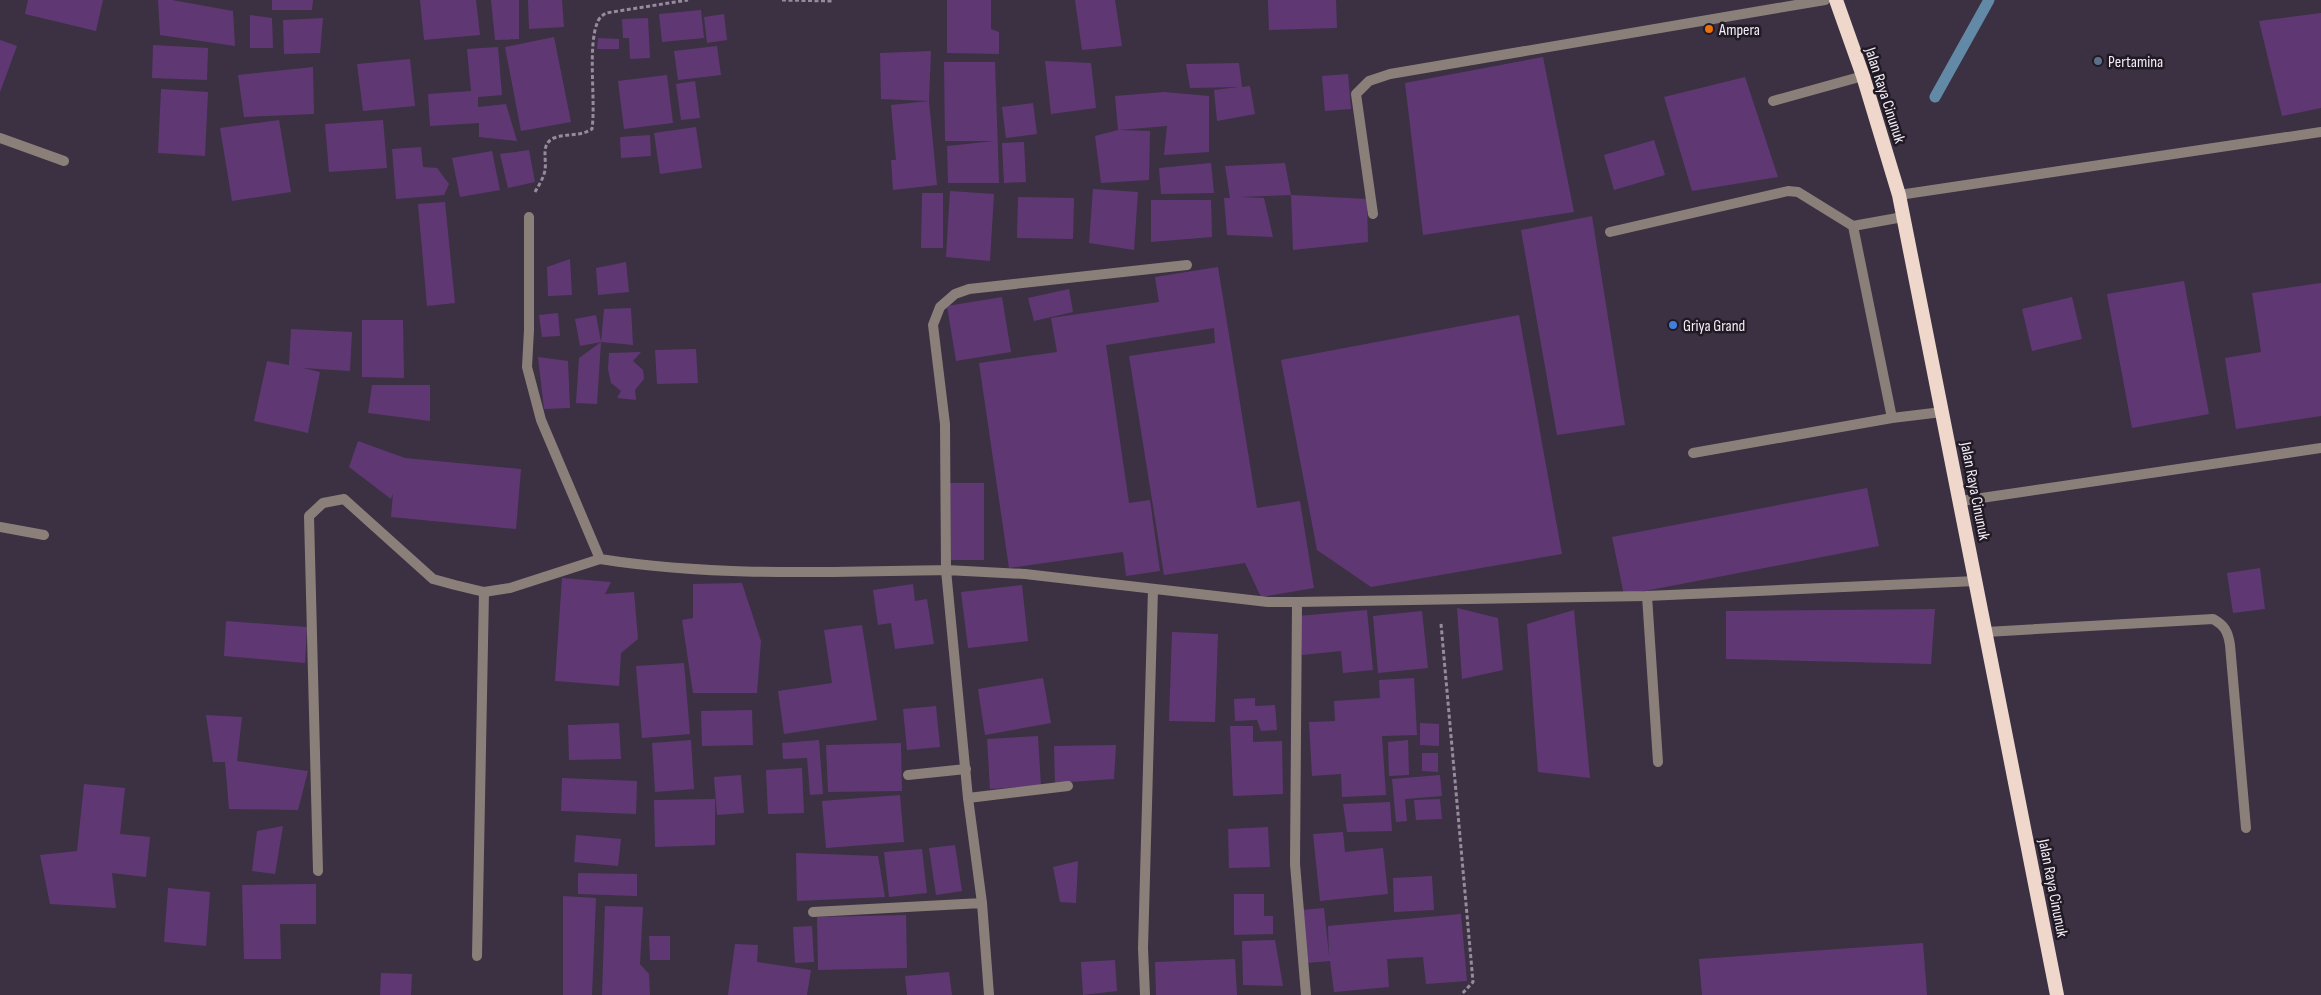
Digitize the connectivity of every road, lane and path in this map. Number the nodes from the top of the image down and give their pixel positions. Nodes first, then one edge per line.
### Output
1 (688, 0) edge
2 (782, 0) edge
3 (1825, 0) edge
4 (1836, 0) edge
5 (833, 1) edge
6 (1863, 76) junction
7 (1772, 101) dead end
8 (2321, 132) edge
9 (0, 138) edge
10 (64, 161) dead end
11 (1899, 195) junction
12 (1373, 214) dead end
13 (529, 217) joint
14 (1903, 217) junction
15 (1854, 226) junction
16 (1610, 232) dead end
17 (1187, 265) dead end
18 (1942, 412) junction
19 (1892, 418) junction
20 (2321, 448) edge
21 (1693, 453) dead end
22 (1960, 501) junction
23 (0, 527) edge
24 (44, 535) dead end
25 (600, 559) junction
26 (946, 570) junction
27 (1976, 580) junction
28 (1153, 589) junction
29 (484, 592) junction
30 (1647, 596) junction
31 (1439, 599) junction
32 (1297, 602) junction
33 (1986, 632) junction
34 (1658, 762) dead end
35 (966, 769) junction
36 (908, 775) dead end
37 (1068, 786) dead end
38 (968, 798) junction
39 (2246, 828) dead end
40 (318, 871) dead end
41 (982, 903) junction
42 (813, 912) dead end
43 (477, 956) dead end
44 (989, 995) edge
45 (1145, 995) edge
46 (1306, 995) edge
47 (1461, 995) edge
48 (2057, 995) edge

1 - 13 path
2 - 5 path
3 - 12 street
4 - 6 highway, Jalan Raya Cinunuk
6 - 7 street
6 - 11 highway, Jalan Raya Cinunuk
8 - 11 street
9 - 10 street
11 - 14 highway, Jalan Raya Cinunuk
13 - 25 street
14 - 15 street
14 - 18 highway, Jalan Raya Cinunuk
15 - 16 street
15 - 19 street
17 - 26 street
18 - 19 street
18 - 22 highway, Jalan Raya Cinunuk
19 - 21 street
20 - 22 street
22 - 27 highway, Jalan Raya Cinunuk
23 - 24 street
25 - 26 street
25 - 29 street
26 - 28 street
26 - 35 street
27 - 30 street
27 - 33 highway, Jalan Raya Cinunuk
28 - 32 street
28 - 45 street
29 - 40 street
29 - 43 street
30 - 31 street
30 - 34 street
31 - 32 street
31 - 47 path
32 - 46 street
33 - 39 street
33 - 48 highway, Jalan Raya Cinunuk
35 - 36 street
35 - 38 street
37 - 38 street
38 - 41 street
41 - 42 street
41 - 44 street

